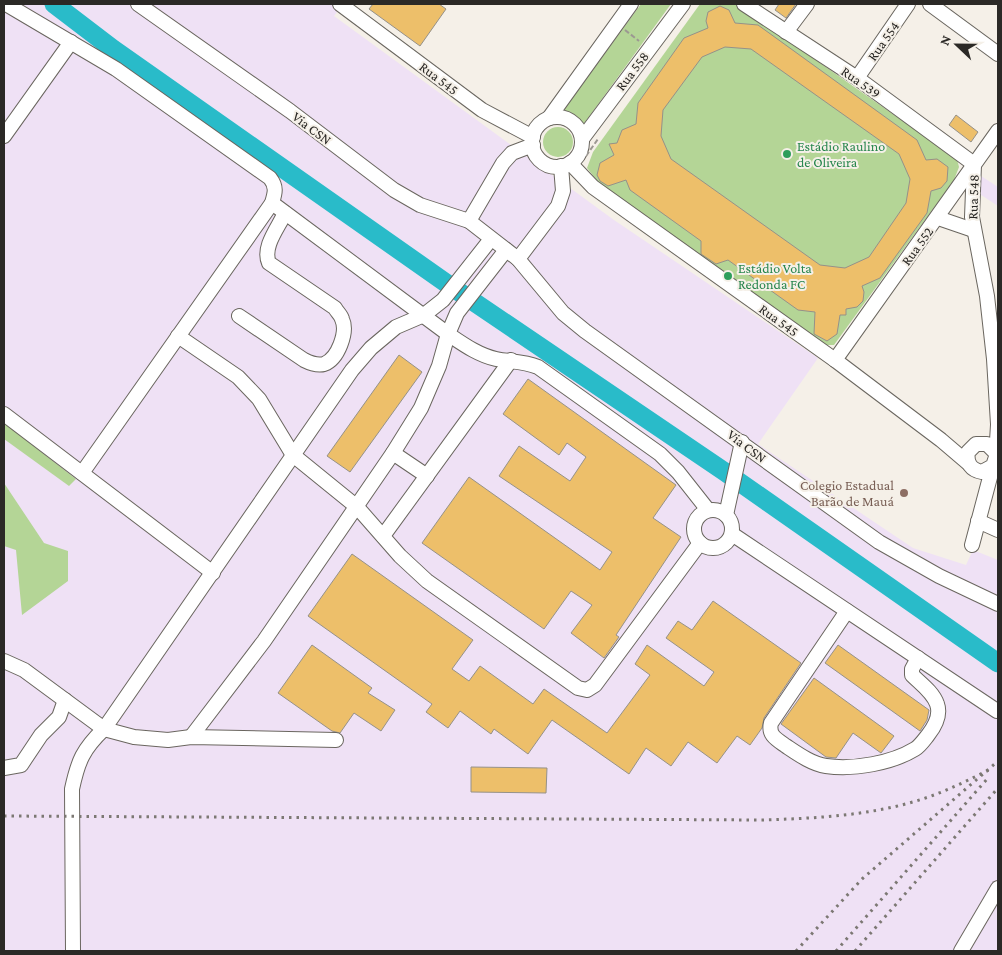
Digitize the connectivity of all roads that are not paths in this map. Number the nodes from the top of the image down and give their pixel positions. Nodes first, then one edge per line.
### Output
1 (6, 4) edge
2 (138, 4) edge
3 (631, 4) edge
4 (683, 4) edge
5 (744, 4) edge
6 (807, 4) edge
7 (908, 4) edge
8 (930, 4) edge
9 (348, 6) edge
10 (786, 32) junction
11 (71, 42) junction
12 (998, 54) edge
13 (857, 78) junction
14 (549, 118) junction
15 (998, 131) edge
16 (4, 136) edge
17 (582, 139) junction
18 (533, 141) junction
19 (998, 148) edge
20 (977, 161) junction
21 (566, 165) junction
22 (272, 203) junction
23 (285, 213) junction
24 (938, 218) junction
25 (470, 221) junction
26 (973, 230) junction
27 (492, 239) junction
28 (506, 250) junction
29 (518, 260) junction
30 (424, 315) junction
31 (239, 316) dead end
32 (448, 334) junction
33 (178, 336) junction
34 (996, 359) edge
35 (511, 360) junction
36 (834, 360) junction
37 (4, 414) edge
38 (998, 424) edge
39 (942, 440) junction
40 (976, 445) junction
41 (740, 448) junction
42 (995, 452) junction
43 (393, 453) junction
44 (293, 455) junction
45 (993, 466) junction
46 (972, 467) junction
47 (82, 473) junction
48 (426, 476) junction
49 (984, 494) junction
50 (357, 507) junction
51 (708, 510) junction
52 (726, 515) junction
53 (978, 521) junction
54 (998, 530) edge
55 (732, 534) junction
56 (383, 536) junction
57 (700, 543) junction
58 (972, 545) dead end
59 (213, 573) junction
60 (998, 604) edge
61 (847, 611) junction
62 (918, 658) junction
63 (4, 661) edge
64 (65, 700) junction
65 (997, 711) dead end
66 (104, 729) junction
67 (191, 737) junction
68 (336, 740) dead end
69 (4, 768) edge
70 (998, 888) edge
71 (73, 951) edge
72 (961, 951) edge

1 - 11 street
2 - 25 street, Via CSN
3 - 14 street
4 - 17 street, Rua 558
5 - 10 street, Rua 539
6 - 10 street
7 - 13 street, Rua 554
8 - 12 street
9 - 18 street, Rua 545
10 - 13 street, Rua 539
11 - 16 street
11 - 22 street
13 - 20 street, Rua 539
14 - 17 street
14 - 18 street
15 - 20 street, Rua 552
17 - 21 street
18 - 21 street
18 - 25 street
19 - 20 street
20 - 24 street, Rua 552
20 - 26 street, Rua 548
21 - 29 street
21 - 36 street, Rua 545
22 - 23 street
22 - 33 street
23 - 30 street
23 - 31 street
24 - 26 street, Rua 548
24 - 36 street, Rua 552
25 - 27 street, Via CSN
26 - 34 street, Rua 548
27 - 28 street, Via CSN
27 - 30 street
28 - 29 street, Via CSN
28 - 32 street
29 - 41 street, Via CSN
30 - 32 street
30 - 44 street
32 - 35 street
32 - 43 street
33 - 44 street
33 - 47 street
34 - 38 street, Rua 548
35 - 48 street
35 - 51 street
36 - 39 street, Rua 545
37 - 47 street
38 - 40 street
38 - 42 street, Rua 548
39 - 40 street, Rua 545
39 - 46 street, Rua 545
40 - 42 street
40 - 46 street
41 - 52 street
41 - 60 street, Via CSN
42 - 45 street
43 - 48 street
43 - 50 street
44 - 50 street
44 - 59 street
45 - 46 street
45 - 49 street
46 - 49 street
47 - 59 street
48 - 56 street
49 - 53 street
50 - 56 street
50 - 67 street
51 - 52 street
51 - 57 street
52 - 55 street
53 - 54 street
53 - 58 street
55 - 57 street
55 - 61 street
56 - 57 street
59 - 66 street
61 - 62 street
61 - 62 street
62 - 65 street
63 - 64 street
64 - 66 street
64 - 69 street
66 - 67 street
66 - 71 street
67 - 68 street
70 - 72 street

